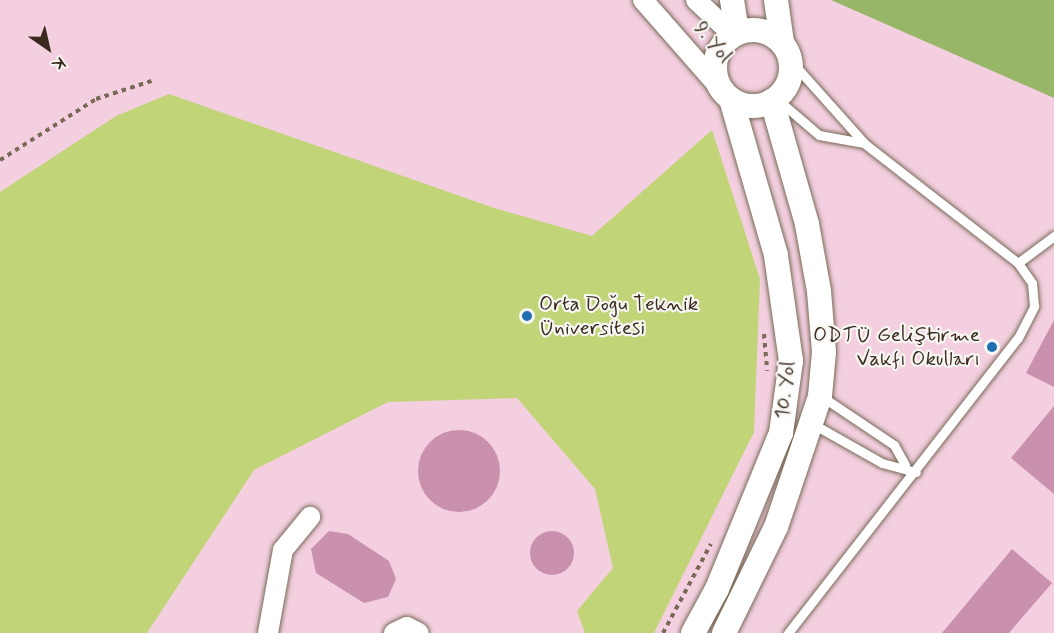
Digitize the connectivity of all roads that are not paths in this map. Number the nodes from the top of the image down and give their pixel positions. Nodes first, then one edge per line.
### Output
1 (643, 0) edge
2 (696, 0) edge
3 (732, 0) edge
4 (776, 0) edge
5 (735, 34) junction
6 (786, 52) junction
7 (726, 94) junction
8 (774, 99) junction
9 (864, 143) junction
10 (1054, 236) edge
11 (1018, 263) junction
12 (820, 396) junction
13 (813, 424) junction
14 (905, 465) junction
15 (916, 472) junction
16 (310, 517) dead end
17 (268, 633) edge
18 (394, 633) edge
19 (419, 633) edge
20 (693, 633) edge
21 (724, 633) edge
22 (788, 633) edge

1 - 7 street, 9. Yol
2 - 5 street, 9. Yol
3 - 5 street
4 - 6 street
5 - 6 street
5 - 7 street, 10. Yol
6 - 8 street
6 - 9 lane
7 - 8 street
7 - 20 street, 10. Yol
8 - 9 lane
8 - 12 street, 10. Yol
9 - 11 lane
10 - 11 lane
11 - 15 lane
12 - 13 street, 10. Yol
12 - 14 lane
13 - 14 lane
13 - 21 street, 10. Yol
14 - 15 lane
15 - 22 lane
16 - 17 street
18 - 19 street

